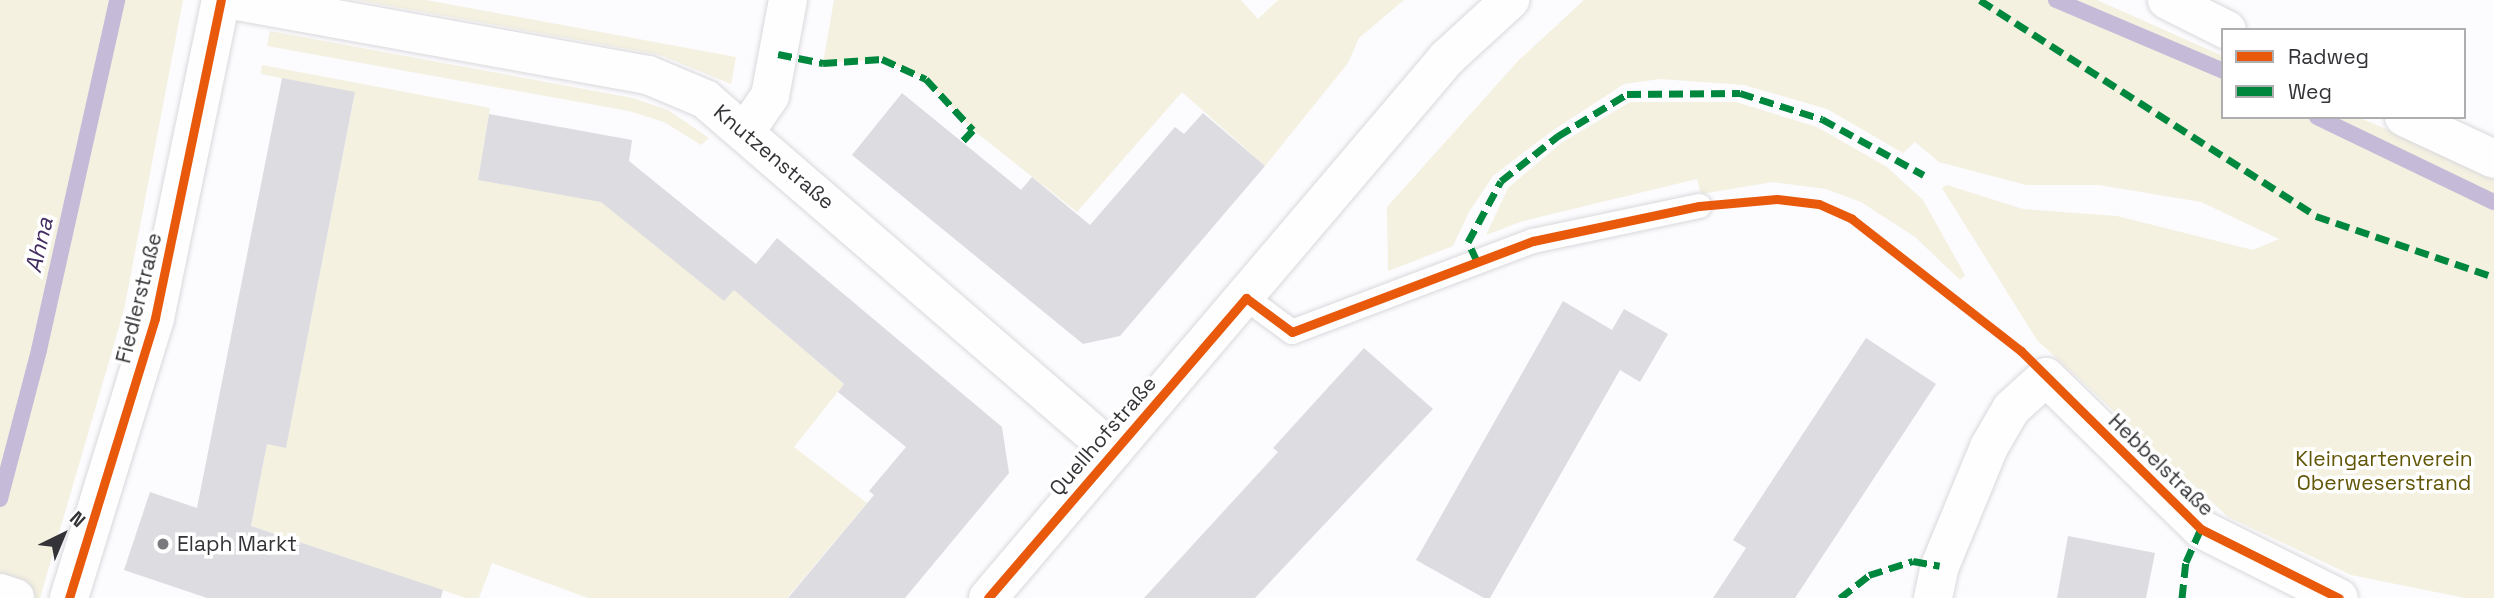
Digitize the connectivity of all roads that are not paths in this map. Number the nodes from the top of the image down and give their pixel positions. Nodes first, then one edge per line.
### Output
1 (221, 0) edge
2 (231, 0) edge
3 (788, 0) edge
4 (1510, 0) edge
5 (2167, 0) edge
6 (2223, 28) edge
7 (2408, 119) edge
8 (746, 131) junction
9 (2494, 159) edge
10 (1699, 206) dead end
11 (1246, 298) junction
12 (1113, 451) junction
13 (0, 593) edge
14 (15, 598) edge
15 (69, 598) edge
16 (988, 598) edge
17 (1933, 598) edge
18 (2339, 598) edge

1 - 15 street, Fiedlerstraße
2 - 8 street, Knutzenstraße
3 - 8 street
4 - 11 street, Quellhofstraße
5 - 6 street
7 - 9 street
8 - 12 street, Knutzenstraße
10 - 11 lane
11 - 12 street, Quellhofstraße
12 - 16 street, Quellhofstraße
13 - 14 street
17 - 18 street, Hebbelstraße

